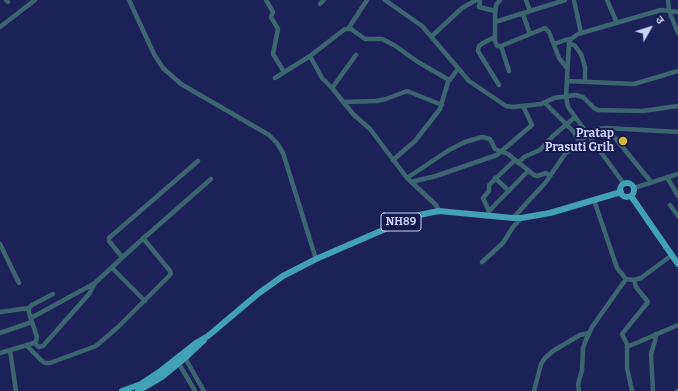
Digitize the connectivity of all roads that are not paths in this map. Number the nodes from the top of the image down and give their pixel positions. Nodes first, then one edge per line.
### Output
1 (35, 0) edge
2 (129, 0) edge
3 (266, 0) edge
4 (324, 0) edge
5 (366, 0) edge
6 (385, 0) edge
7 (476, 0) edge
8 (480, 0) edge
9 (500, 0) edge
10 (526, 0) edge
11 (565, 0) edge
12 (574, 0) edge
13 (607, 0) edge
14 (668, 0) edge
15 (29, 2) edge
16 (548, 3) edge
17 (320, 4) dead end
18 (495, 11) junction
19 (530, 11) junction
20 (669, 11) junction
21 (678, 12) edge
22 (523, 14) junction
23 (495, 22) junction
24 (617, 23) junction
25 (0, 27) edge
26 (348, 29) junction
27 (581, 33) junction
28 (678, 33) edge
29 (530, 34) junction
30 (432, 36) junction
31 (495, 37) junction
32 (570, 41) junction
33 (554, 44) junction
34 (501, 46) junction
35 (356, 55) dead end
36 (310, 56) junction
37 (567, 68) junction
38 (458, 69) junction
39 (509, 71) dead end
40 (678, 71) edge
41 (284, 72) junction
42 (275, 78) dead end
43 (449, 80) junction
44 (567, 82) junction
45 (585, 82) junction
46 (499, 85) dead end
47 (332, 88) junction
48 (566, 96) junction
49 (343, 102) junction
50 (546, 103) junction
51 (442, 105) junction
52 (523, 106) junction
53 (678, 106) edge
54 (575, 117) junction
55 (567, 124) junction
56 (607, 128) junction
57 (678, 132) edge
58 (588, 135) junction
59 (580, 142) junction
60 (502, 151) junction
61 (393, 160) junction
62 (198, 161) dead end
63 (516, 161) junction
64 (528, 171) junction
65 (678, 174) edge
66 (550, 176) junction
67 (667, 177) junction
68 (496, 178) junction
69 (212, 179) dead end
70 (409, 180) junction
71 (650, 182) junction
72 (624, 184) junction
73 (634, 188) junction
74 (508, 191) junction
75 (621, 192) junction
76 (631, 196) junction
77 (678, 196) edge
78 (594, 200) junction
79 (670, 205) dead end
80 (439, 211) junction
81 (488, 213) junction
82 (678, 216) edge
83 (512, 218) junction
84 (521, 218) junction
85 (143, 238) junction
86 (0, 244) edge
87 (672, 255) junction
88 (122, 257) junction
89 (316, 259) junction
90 (482, 262) dead end
91 (678, 264) edge
92 (112, 268) junction
93 (626, 279) junction
94 (634, 280) junction
95 (95, 282) junction
96 (19, 283) dead end
97 (53, 294) dead end
98 (144, 300) junction
99 (29, 308) junction
100 (0, 312) edge
101 (32, 320) junction
102 (678, 325) edge
103 (0, 333) edge
104 (589, 333) junction
105 (656, 334) junction
106 (208, 336) junction
107 (34, 343) junction
108 (26, 345) junction
109 (627, 347) junction
110 (10, 350) junction
111 (0, 352) edge
112 (185, 358) junction
113 (179, 364) junction
114 (16, 391) edge
115 (122, 391) edge
116 (138, 391) edge
117 (195, 391) edge
118 (204, 391) edge
119 (534, 391) edge
120 (579, 391) edge
121 (632, 391) edge
122 (653, 391) edge

1 - 15 street
2 - 89 street
3 - 41 street
4 - 17 street
5 - 26 street
6 - 30 street
7 - 30 street
8 - 18 street
9 - 18 street
10 - 19 street
11 - 16 street
12 - 27 street
13 - 24 street
14 - 20 street
15 - 25 street
16 - 19 street
18 - 23 street
19 - 22 street
20 - 21 street
20 - 24 street
20 - 28 street
22 - 23 street
22 - 29 street
23 - 31 street
24 - 27 street
26 - 36 street
26 - 43 street
27 - 32 street
29 - 33 street
29 - 34 street
30 - 38 street
31 - 34 street
31 - 46 street
32 - 33 street
32 - 37 street
32 - 45 street
33 - 37 street
34 - 39 street
35 - 47 street
36 - 41 street
36 - 47 street
37 - 44 street
38 - 43 street
38 - 52 street
40 - 45 street
41 - 42 street
43 - 51 street
44 - 45 street
44 - 48 street
47 - 49 street
48 - 50 street
48 - 53 street
48 - 54 street
49 - 51 street
49 - 61 street
50 - 52 street
50 - 55 street
51 - 61 street
52 - 60 street
54 - 55 street
54 - 58 street
55 - 59 street
55 - 63 street
56 - 57 street
56 - 58 street
56 - 71 street
58 - 59 street
58 - 72 street
59 - 66 street
60 - 63 street
60 - 70 street
60 - 70 street
61 - 70 street
62 - 88 street
63 - 64 street
63 - 68 street
64 - 66 street
64 - 74 street
65 - 67 street
66 - 83 street
67 - 71 street
67 - 77 street
68 - 74 street
68 - 81 street
69 - 85 street
70 - 80 street
71 - 73 street
72 - 73 main road
72 - 75 main road
73 - 76 main road
74 - 81 street
75 - 76 main road
75 - 78 main road, NH89
76 - 87 main road
78 - 84 main road, NH89
78 - 93 street
79 - 82 street
80 - 81 main road, NH89
80 - 89 main road, NH89
81 - 83 main road, NH89
83 - 84 main road, NH89
84 - 90 street
85 - 88 street
85 - 98 street
86 - 96 street
87 - 91 main road
87 - 94 street
88 - 92 street
89 - 106 main road, NH89
92 - 95 street
92 - 98 street
93 - 94 street
93 - 104 street
94 - 109 street
95 - 101 street
95 - 107 street
97 - 99 street
98 - 108 street
99 - 100 street
99 - 101 street
101 - 103 street
101 - 107 street
102 - 105 street
104 - 119 street
104 - 120 street
105 - 109 street
105 - 122 street
106 - 112 main road, NH89
106 - 115 main road, NH89
107 - 108 street
108 - 110 street
109 - 121 street
110 - 111 street
110 - 114 street
112 - 113 main road, NH89
112 - 118 street
113 - 116 main road, NH89
113 - 117 street

